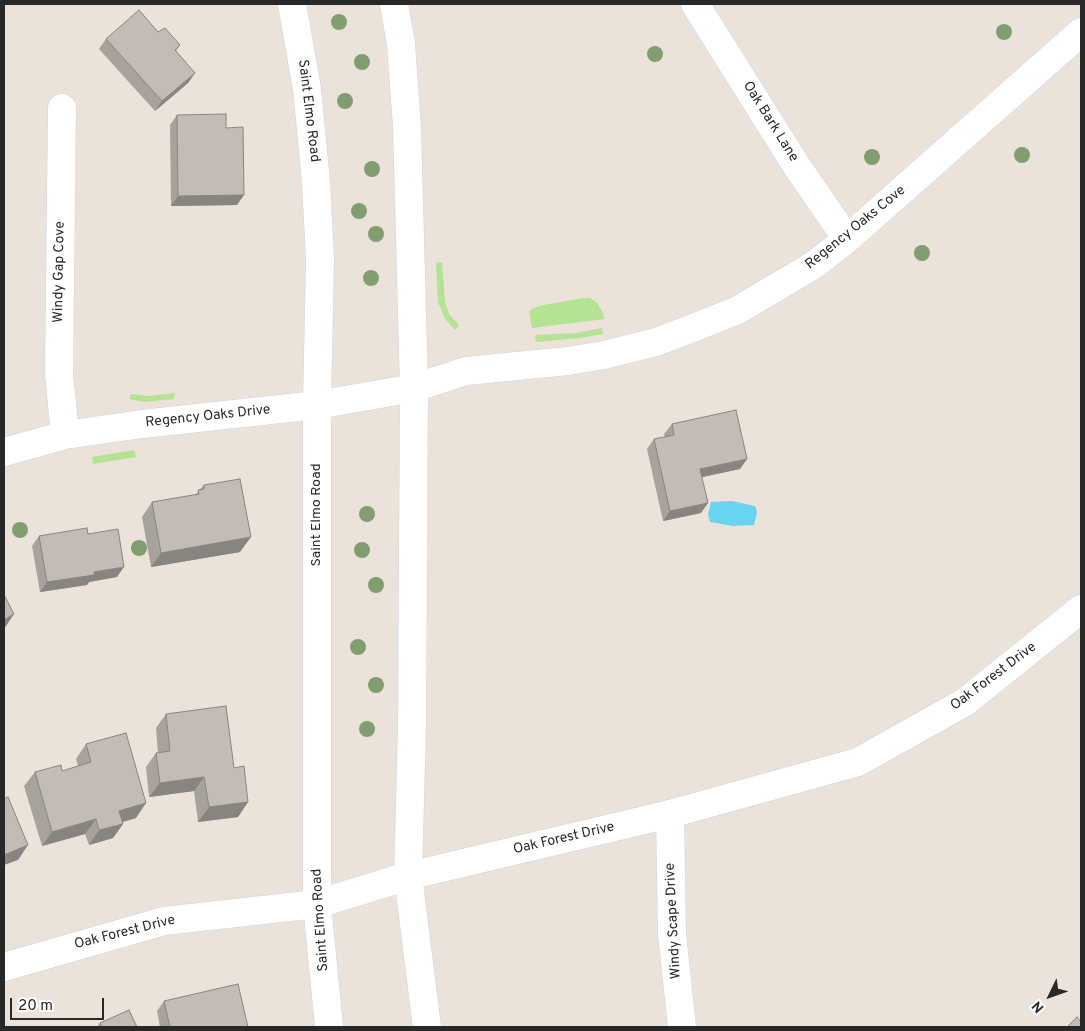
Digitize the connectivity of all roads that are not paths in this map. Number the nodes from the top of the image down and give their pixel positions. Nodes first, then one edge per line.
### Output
1 (292, 4) edge
2 (394, 4) edge
3 (695, 4) edge
4 (1081, 32) edge
5 (62, 108) dead end
6 (847, 238) junction
7 (414, 388) junction
8 (317, 405) junction
9 (65, 435) junction
10 (4, 452) edge
11 (1081, 609) edge
12 (670, 814) junction
13 (408, 876) junction
14 (317, 904) junction
15 (4, 967) edge
16 (329, 1027) edge
17 (427, 1027) edge
18 (682, 1027) edge

1 - 8 street, Saint Elmo Road
2 - 7 street
3 - 6 street, Oak Bark Lane
4 - 6 street, Regency Oaks Cove
5 - 9 street, Windy Gap Cove
6 - 7 street, Regency Oaks Cove
7 - 8 street, Regency Oaks Drive
7 - 13 street
8 - 9 street, Regency Oaks Drive
8 - 14 street, Saint Elmo Road
9 - 10 street, Regency Oaks Drive
11 - 12 street, Oak Forest Drive
12 - 13 street, Oak Forest Drive
12 - 18 street, Windy Scape Drive
13 - 14 street, Oak Forest Drive
13 - 17 street
14 - 15 street, Oak Forest Drive
14 - 16 street, Saint Elmo Road

